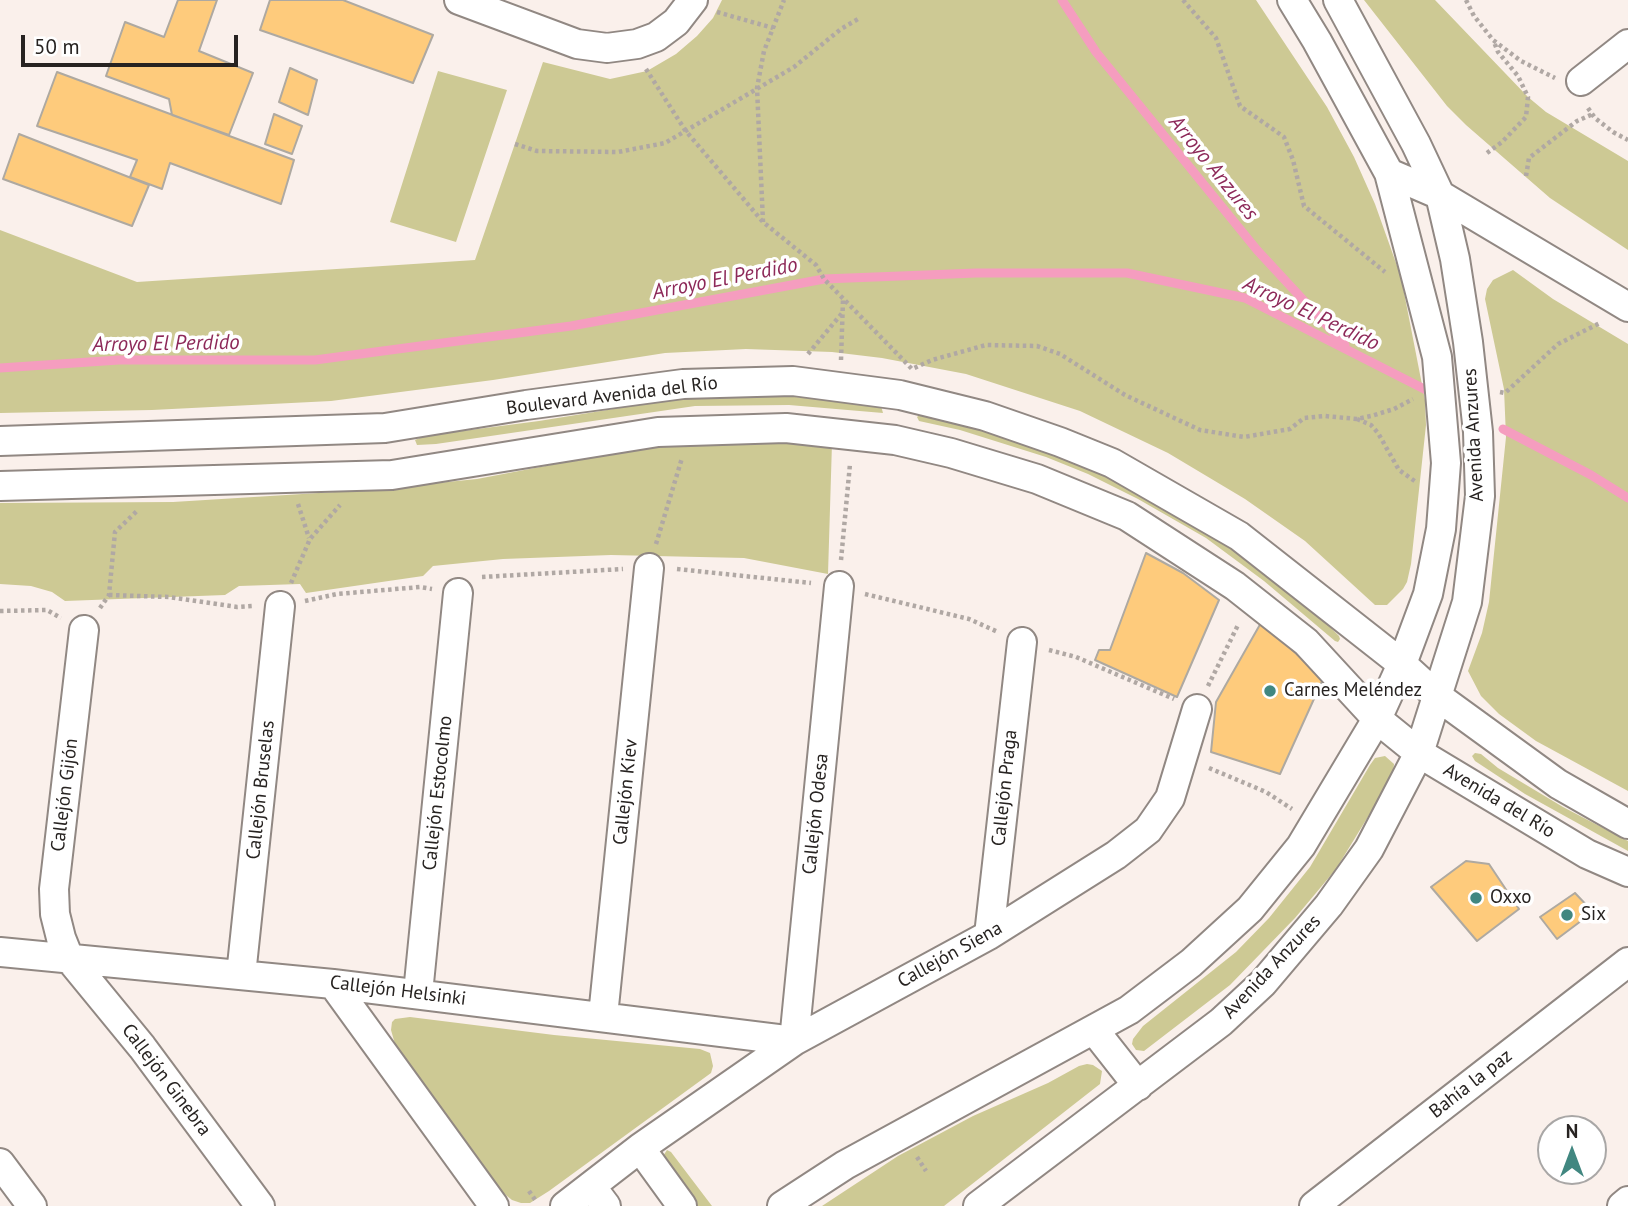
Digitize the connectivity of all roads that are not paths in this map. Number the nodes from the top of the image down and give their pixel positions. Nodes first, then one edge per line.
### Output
1 (460, 0) edge
2 (1292, 0) edge
3 (1338, 0) edge
4 (701, 5) edge
5 (492, 6) edge
6 (1628, 44) edge
7 (1581, 81) road end
8 (1389, 173) junction
9 (1440, 195) junction
10 (1628, 307) edge
11 (900, 394) junction
12 (385, 428) junction
13 (895, 440) junction
14 (0, 441) edge
15 (379, 475) junction
16 (0, 486) edge
17 (649, 568) road end
18 (839, 586) road end
19 (458, 593) road end
20 (280, 606) road end
21 (85, 630) road end
22 (1022, 642) dead end
23 (1402, 664) junction
24 (1437, 696) junction
25 (1196, 709) road end
26 (1377, 719) junction
27 (1419, 753) junction
28 (1628, 824) edge
29 (1628, 873) edge
30 (989, 935) junction
31 (0, 952) edge
32 (69, 958) junction
33 (1628, 962) edge
34 (241, 975) junction
35 (333, 984) junction
36 (418, 993) junction
37 (603, 1016) junction
38 (1094, 1030) junction
39 (794, 1041) junction
40 (1138, 1086) junction
41 (640, 1148) junction
42 (0, 1163) edge
43 (598, 1196) edge
44 (1628, 1201) edge
45 (32, 1206) edge
46 (260, 1206) edge
47 (494, 1206) edge
48 (565, 1206) edge
49 (682, 1206) edge
50 (782, 1206) edge
51 (978, 1206) edge
52 (1314, 1206) edge
53 (1622, 1206) edge

1 - 5 street
2 - 8 street, Avenida Anzures
3 - 9 street, Avenida Anzures
4 - 5 street
6 - 7 street
8 - 9 street
8 - 23 street, Avenida Anzures
9 - 10 street
9 - 24 street, Avenida Anzures
11 - 12 street, Boulevard Avenida del Río
11 - 13 street
11 - 23 street, Boulevard Avenida del Río
12 - 14 street, Boulevard Avenida del Río
12 - 15 street
13 - 15 street
13 - 26 street
15 - 16 street
17 - 37 street, Callejón Kiev
18 - 39 street, Callejón Odesa
19 - 36 street, Callejón Estocolmo
20 - 34 street, Callejón Bruselas
21 - 32 street, Callejón Gijón
22 - 30 street, Callejón Praga
23 - 24 street
23 - 26 street, Avenida Anzures
24 - 27 street, Avenida Anzures
24 - 28 street
25 - 30 street, Callejón Siena
26 - 27 street, Avenida del Río
26 - 38 street, Avenida Anzures
27 - 29 street, Avenida del Río
27 - 40 street, Avenida Anzures
30 - 39 street, Callejón Siena
31 - 32 street, Callejón Helsinki
32 - 34 street, Callejón Helsinki
32 - 46 street, Callejón Ginebra
33 - 52 street, Bahía la paz
34 - 35 street, Callejón Helsinki
35 - 36 street, Callejón Helsinki
35 - 47 street
36 - 37 street, Callejón Helsinki
37 - 39 street, Callejón Helsinki
38 - 40 street
38 - 50 street, Avenida Anzures
39 - 41 street, Callejón Siena
40 - 51 street, Avenida Anzures
41 - 43 street, Callejón Siena
41 - 49 street
42 - 45 street
43 - 48 street, Callejón Siena
44 - 53 street

